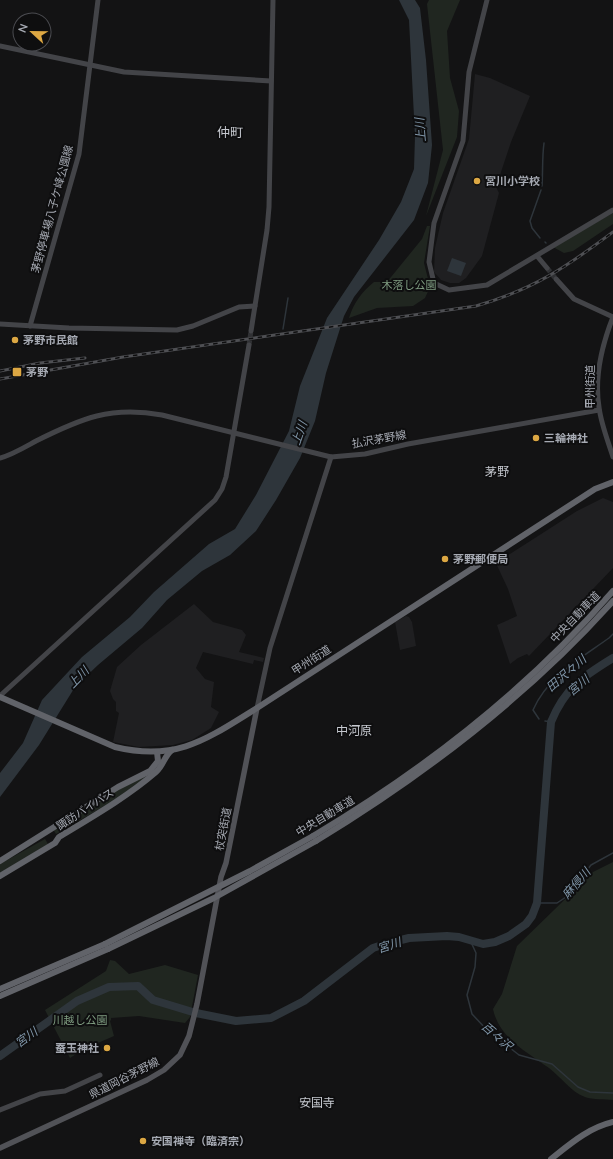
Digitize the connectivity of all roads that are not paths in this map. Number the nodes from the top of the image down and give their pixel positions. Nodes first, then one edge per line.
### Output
1 (98, 0) edge
2 (273, 0) edge
3 (487, 0) edge
4 (0, 46) edge
5 (90, 66) junction
6 (271, 81) junction
7 (613, 210) edge
8 (537, 256) junction
9 (547, 268) tunnel mouth
10 (556, 279) tunnel mouth
11 (255, 306) junction
12 (613, 317) edge
13 (0, 324) edge
14 (30, 326) junction
15 (251, 331) tunnel mouth
16 (249, 345) tunnel mouth
17 (600, 410) junction
18 (235, 432) junction
19 (331, 457) junction
20 (613, 457) edge
21 (0, 458) edge
22 (613, 482) edge
23 (613, 591) edge
24 (613, 601) edge
25 (1, 696) edge
26 (257, 708) junction
27 (172, 750) junction
28 (157, 752) junction
29 (314, 838) junction
30 (0, 861) edge
31 (0, 876) edge
32 (106, 946) junction
33 (207, 953) joint
34 (0, 989) edge
35 (0, 996) edge
36 (100, 1074) dead end
37 (0, 1110) edge
38 (613, 1122) edge
39 (0, 1148) edge
40 (551, 1159) edge

1 - 5 street, 茅野停車場八子ケ峰公園線
2 - 6 street
3 - 8 street
4 - 5 street
5 - 6 street
5 - 14 street, 茅野停車場八子ケ峰公園線
6 - 11 street
7 - 8 street
8 - 9 street
10 - 12 street
11 - 14 street
11 - 15 street
12 - 17 street, 甲州街道
13 - 14 street
16 - 18 street
17 - 19 street, 払沢茅野線
17 - 20 street, 甲州街道
18 - 19 street, 払沢茅野線
18 - 21 street, 払沢茅野線
18 - 25 street
19 - 26 street
22 - 26 highway, 甲州街道
23 - 29 highway, 中央自動車道
24 - 29 highway, 中央自動車道
25 - 28 highway, 甲州街道
26 - 27 highway, 甲州街道
26 - 33 main road, 杖突街道
27 - 28 highway, 甲州街道
27 - 31 highway, 諏訪バイパス
28 - 30 highway, 諏訪バイパス
29 - 32 highway, 中央自動車道, bridge
32 - 34 highway, 中央自動車道
32 - 35 highway, 中央自動車道
33 - 39 main road, 県道岡谷茅野線
36 - 37 street
38 - 40 highway

